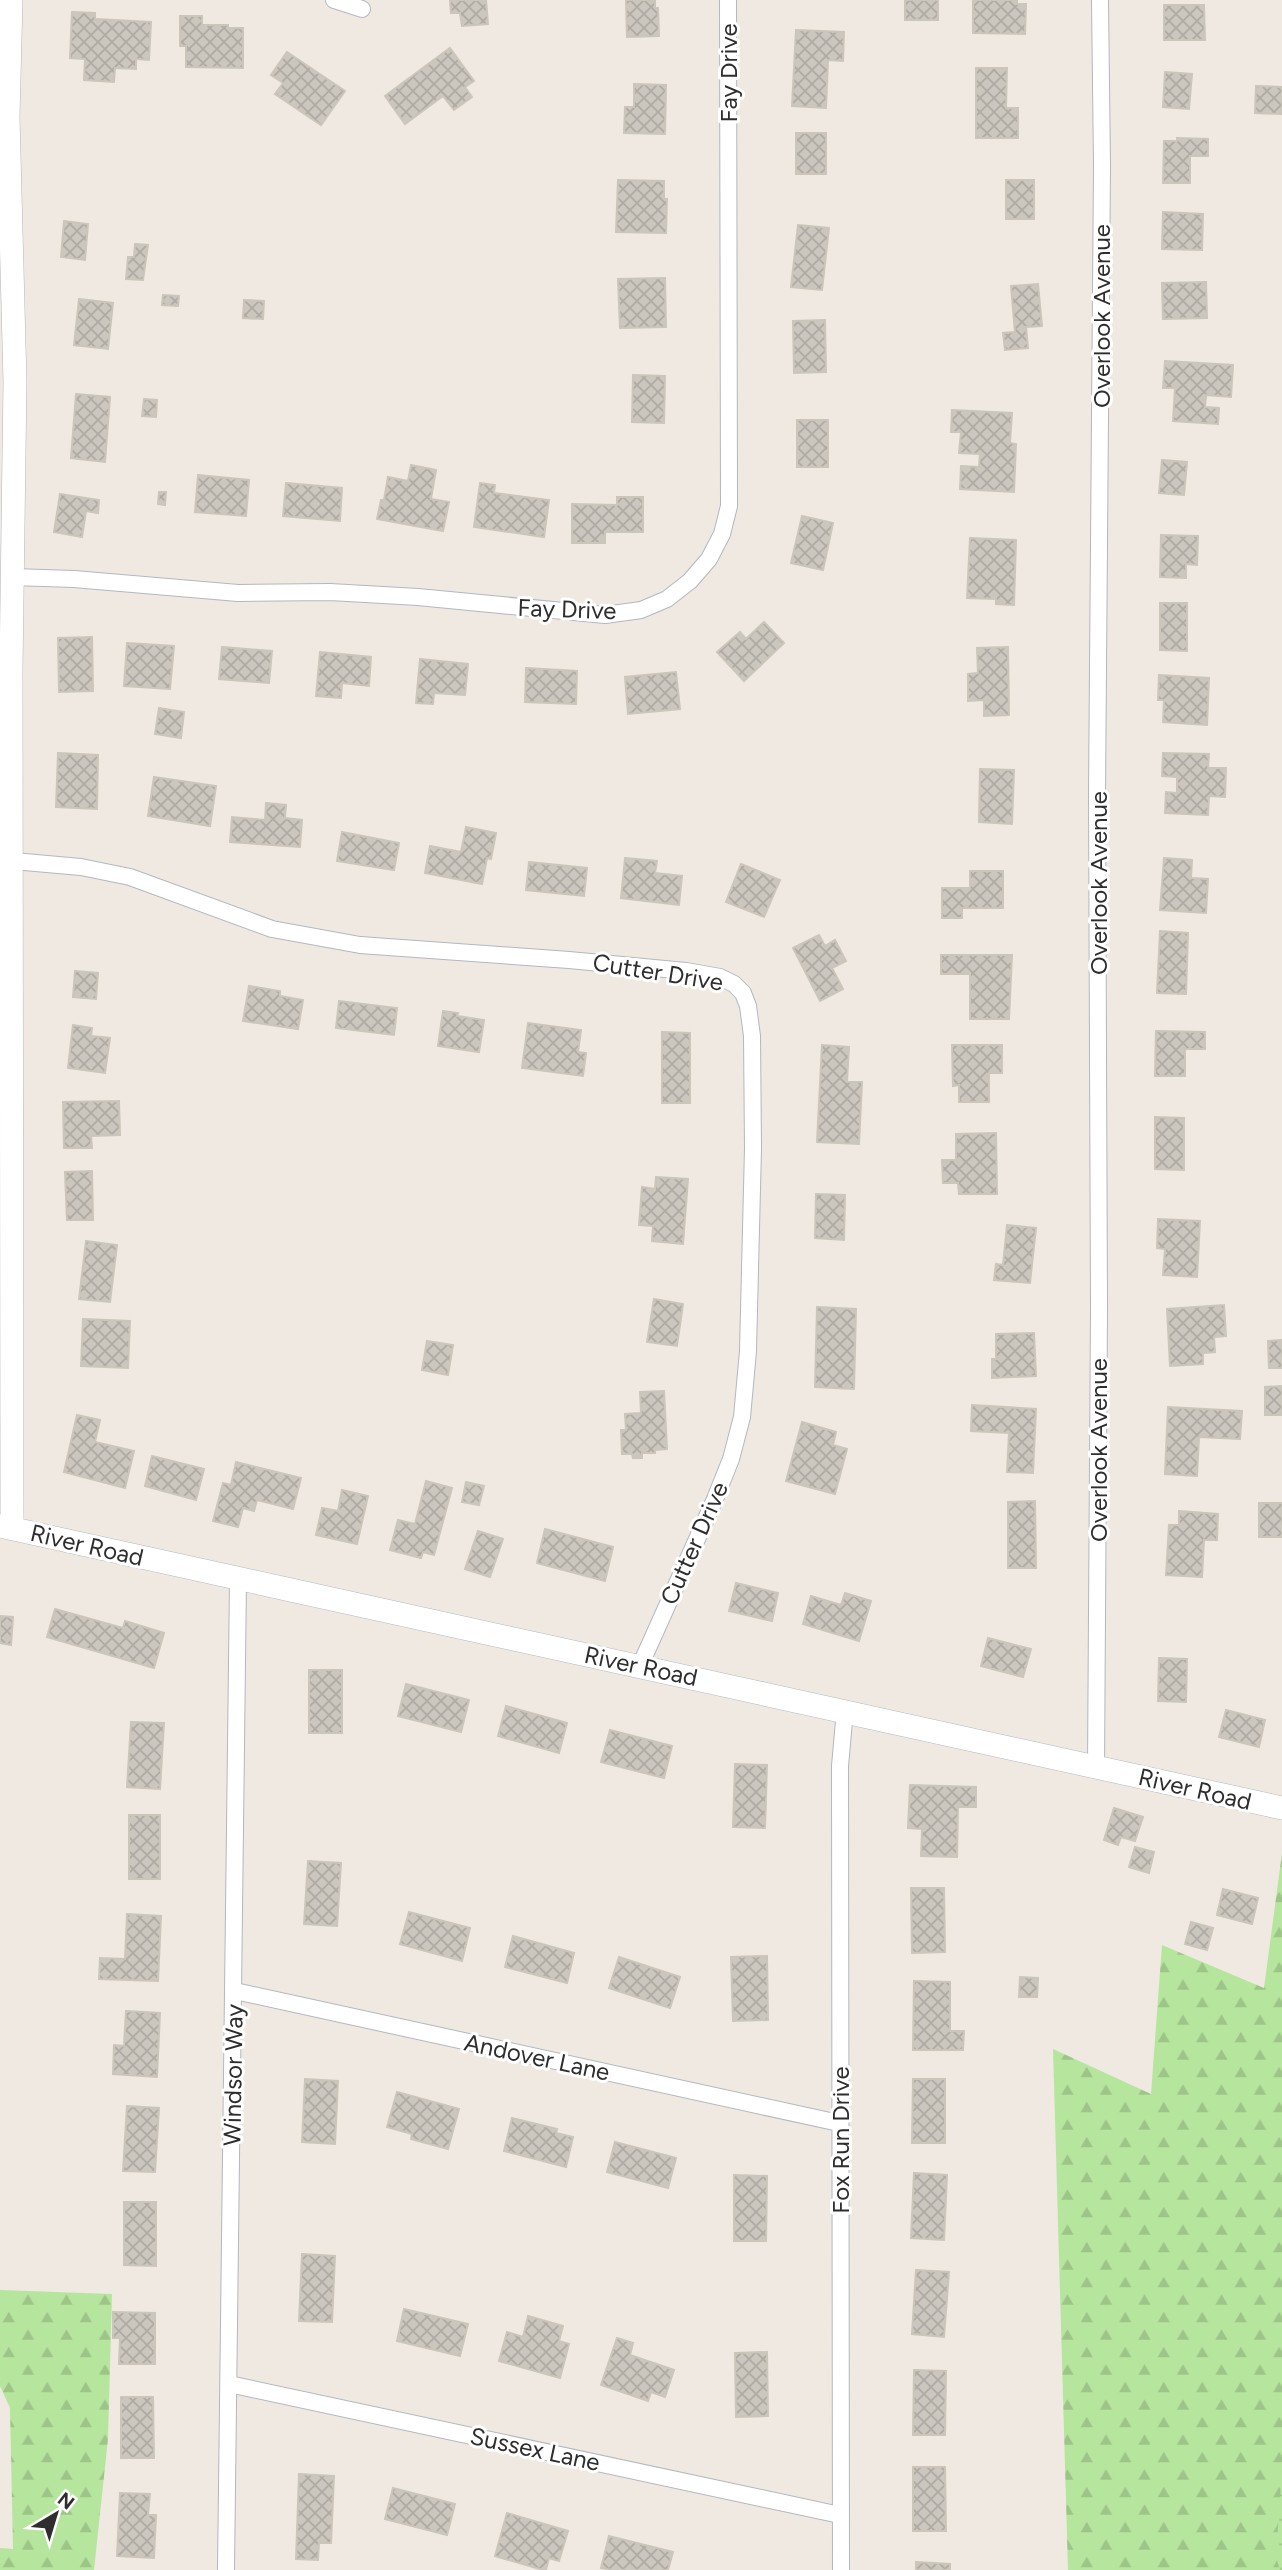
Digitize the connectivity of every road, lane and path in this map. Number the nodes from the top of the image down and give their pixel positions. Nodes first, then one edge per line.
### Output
1 (11, 0) edge
2 (334, 0) edge
3 (728, 0) edge
4 (1100, 0) edge
5 (362, 9) dead end
6 (5, 88) edge
7 (7, 382) edge
8 (12, 577) junction
9 (13, 861) junction
10 (6, 1527) edge
11 (238, 1580) junction
12 (640, 1666) junction
13 (845, 1710) junction
14 (1096, 1767) junction
15 (1282, 1808) edge
16 (235, 1991) junction
17 (839, 2123) junction
18 (229, 2384) junction
19 (840, 2515) junction
20 (226, 2570) edge
21 (841, 2570) edge

1 - 6 street
2 - 5 street
3 - 8 street, Fay Drive
4 - 14 street, Overlook Avenue
6 - 7 street
7 - 8 street
8 - 9 street
9 - 10 street
9 - 12 street, Cutter Drive
10 - 11 street, River Road
11 - 12 street, River Road
11 - 16 street, Windsor Way
12 - 13 street, River Road
13 - 14 street, River Road
13 - 17 street, Fox Run Drive
14 - 15 street, River Road
16 - 17 street, Andover Lane
16 - 18 street, Windsor Way
17 - 19 street, Fox Run Drive
18 - 19 street, Sussex Lane
18 - 20 street, Windsor Way
19 - 21 street, Fox Run Drive

